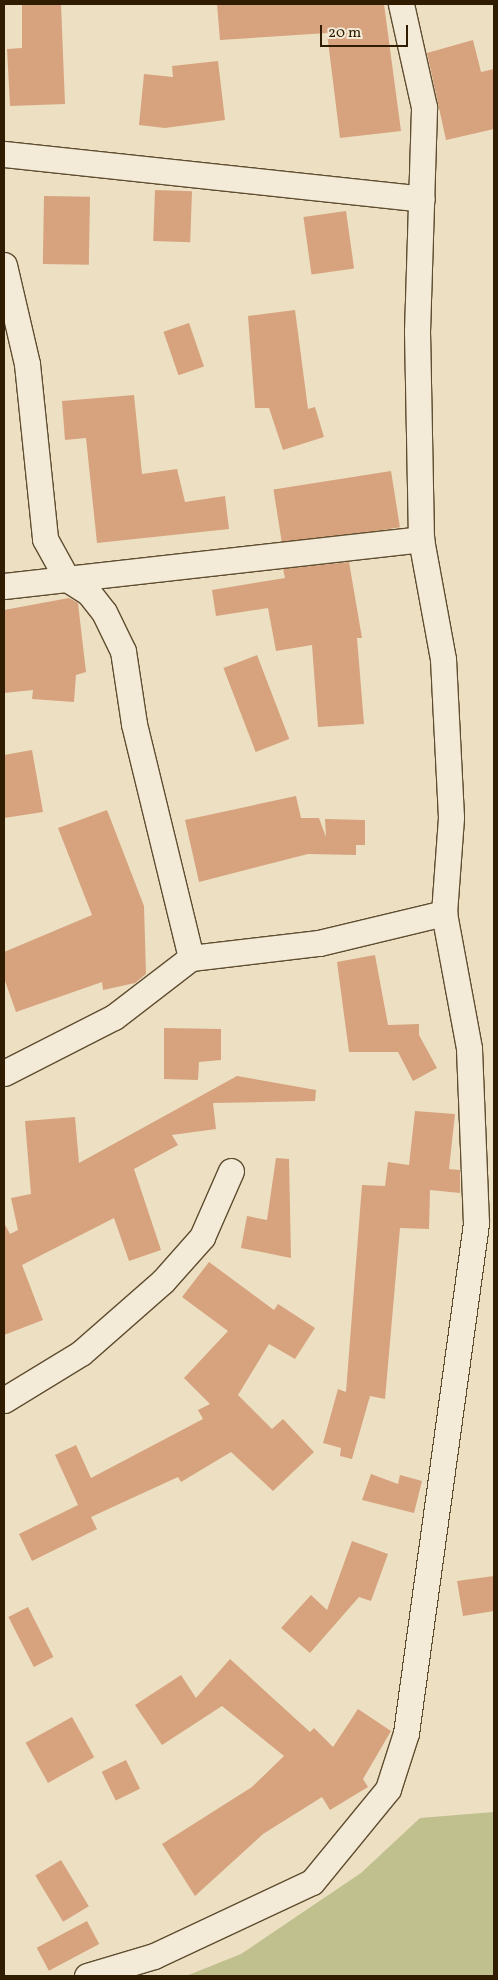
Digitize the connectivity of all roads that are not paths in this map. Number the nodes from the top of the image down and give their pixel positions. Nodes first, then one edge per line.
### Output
1 (401, 4) edge
2 (4, 154) edge
3 (422, 199) junction
4 (4, 265) edge
5 (421, 540) junction
6 (67, 579) junction
7 (4, 586) edge
8 (444, 913) junction
9 (191, 958) junction
10 (4, 1074) edge
11 (231, 1171) dead end
12 (4, 1400) edge
13 (87, 1976) edge

1 - 3 street
2 - 3 street
3 - 5 street
4 - 6 street
5 - 6 street
5 - 8 street
6 - 7 street
6 - 9 street
8 - 9 street
8 - 13 street
9 - 10 street
11 - 12 street

